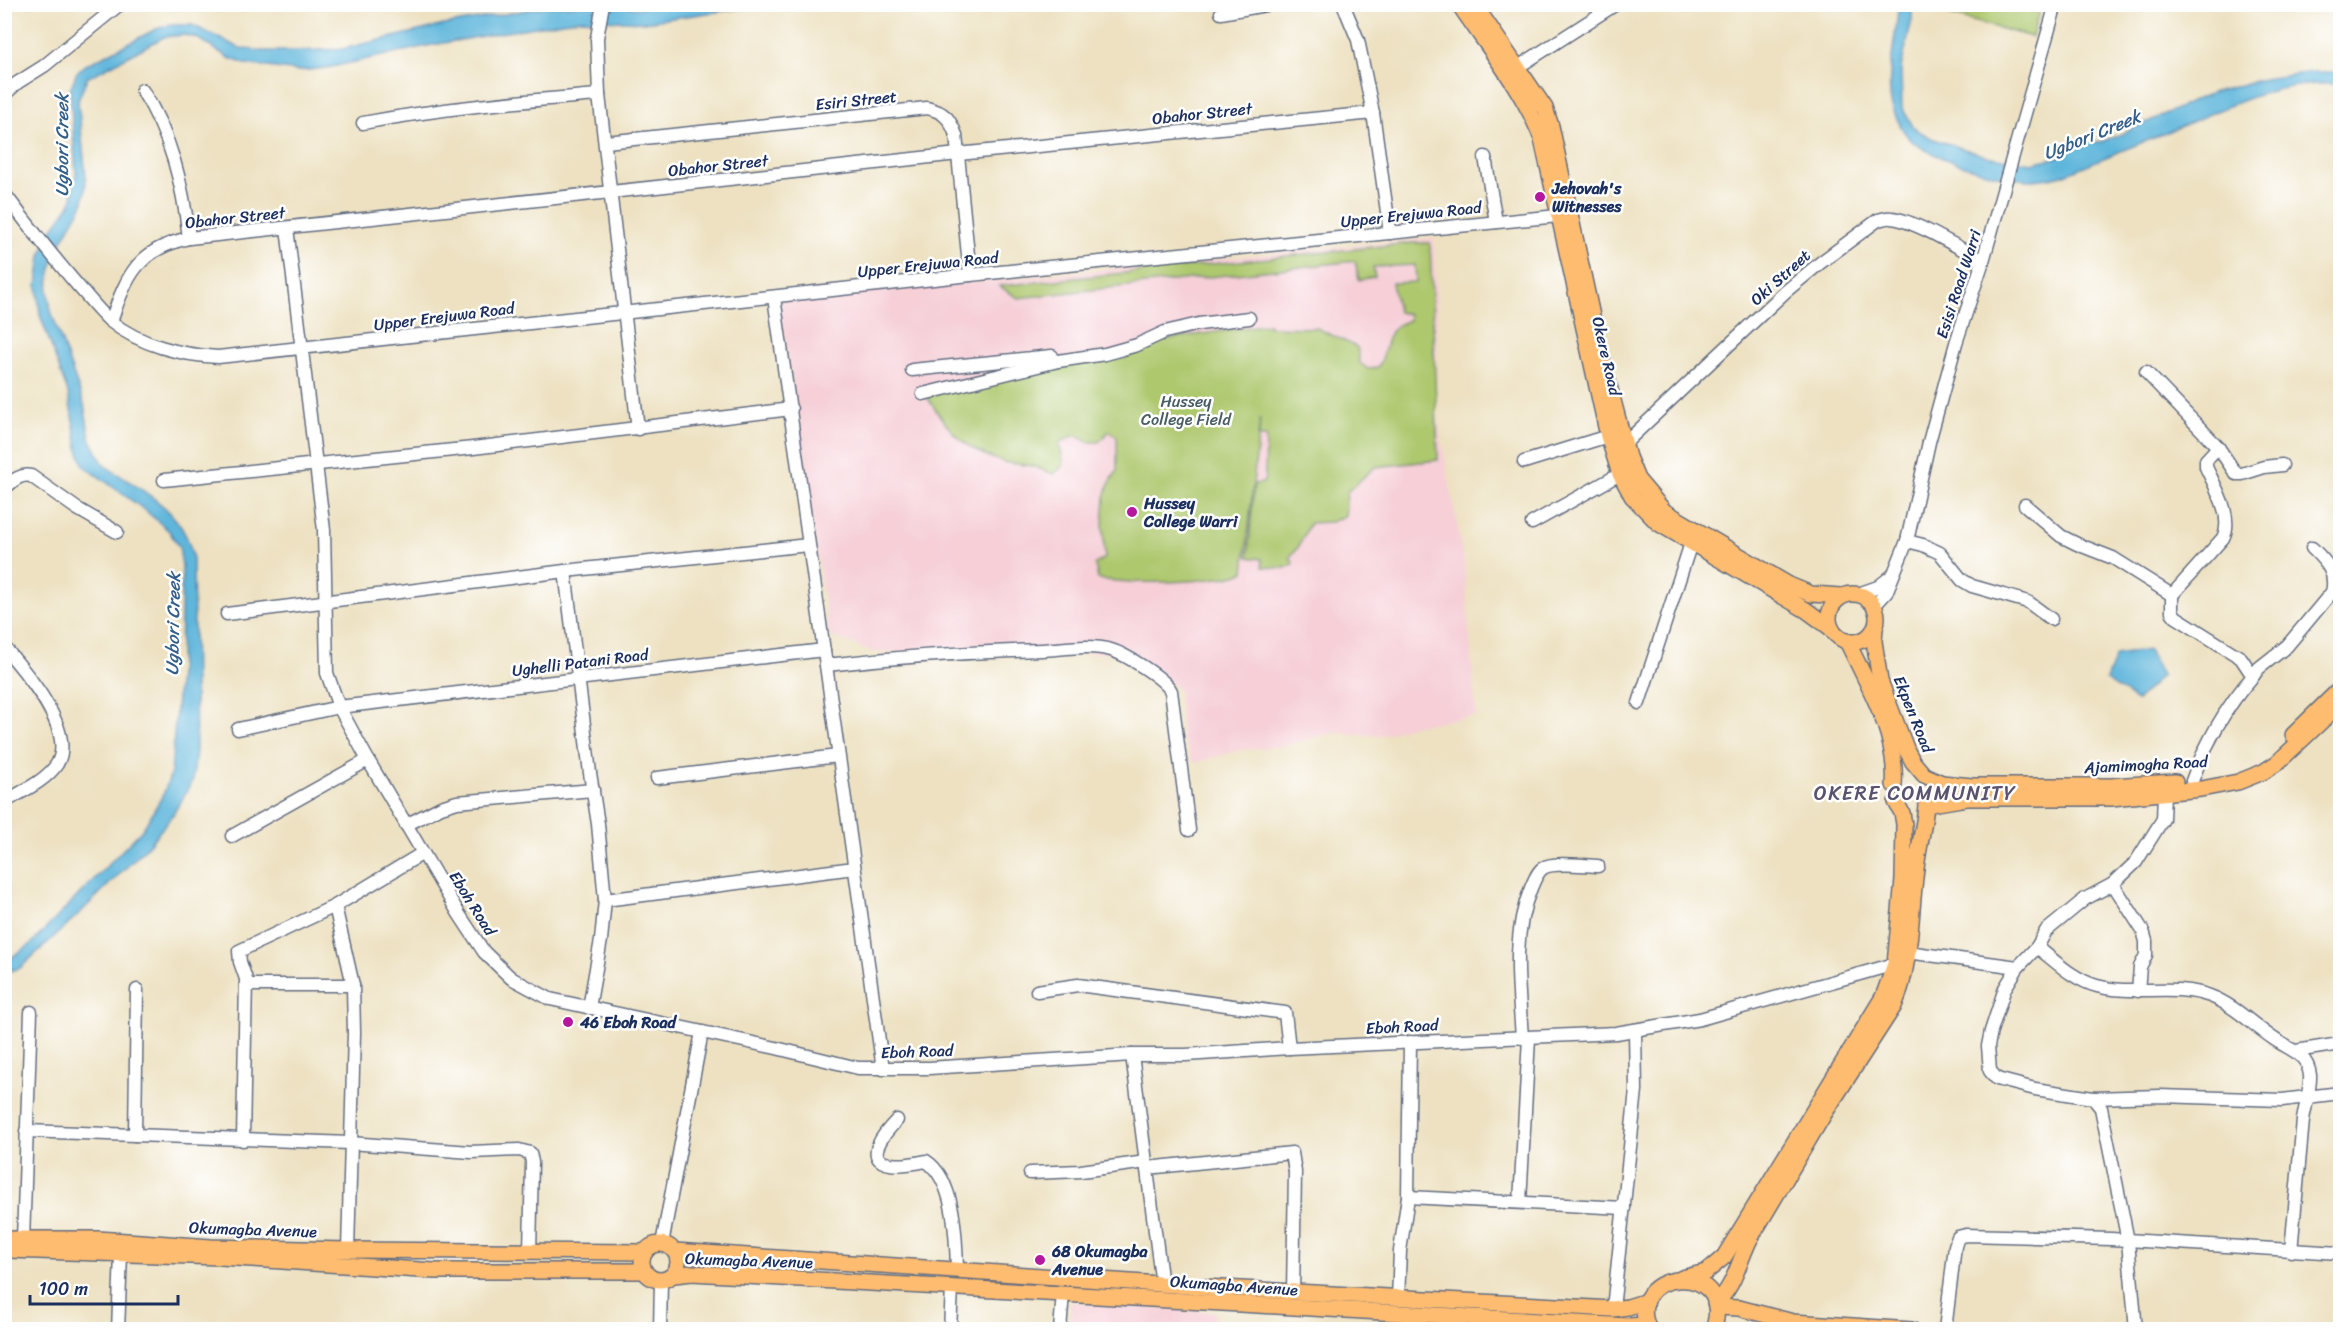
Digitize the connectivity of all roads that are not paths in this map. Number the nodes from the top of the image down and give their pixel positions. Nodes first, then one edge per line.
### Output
1 (120, 4) edge
2 (1271, 4) edge
3 (1343, 4) edge
4 (1458, 4) edge
5 (1474, 4) edge
6 (1617, 4) edge
7 (2056, 4) edge
8 (603, 5) edge
9 (1221, 12) dead end
10 (1518, 67) junction
11 (142, 90) dead end
12 (4, 95) edge
13 (599, 95) junction
14 (1373, 112) junction
15 (363, 123) dead end
16 (606, 142) junction
17 (958, 154) junction
18 (1485, 157) dead end
19 (611, 193) junction
20 (6, 197) edge
21 (1557, 216) junction
22 (1496, 222) junction
23 (287, 228) junction
24 (1390, 233) junction
25 (189, 238) junction
26 (1983, 261) junction
27 (970, 275) junction
28 (774, 297) junction
29 (625, 312) junction
30 (1249, 318) dead end
31 (111, 321) junction
32 (302, 350) junction
33 (1121, 350) junction
34 (912, 370) dead end
35 (2146, 372) dead end
36 (923, 394) dead end
37 (791, 409) junction
38 (638, 429) junction
39 (1608, 436) junction
40 (1624, 444) junction
41 (2218, 447) junction
42 (1524, 462) dead end
43 (316, 464) junction
44 (2282, 465) dead end
45 (1620, 474) junction
46 (164, 480) dead end
47 (4, 489) edge
48 (2025, 505) dead end
49 (1532, 523) dead end
50 (117, 532) dead end
51 (1907, 542) junction
52 (1691, 543) junction
53 (808, 545) junction
54 (2312, 548) dead end
55 (565, 571) junction
56 (1893, 574) junction
57 (1858, 594) junction
58 (2172, 595) junction
59 (1842, 596) junction
60 (326, 601) junction
61 (1874, 606) junction
62 (227, 614) dead end
63 (2051, 619) dead end
64 (1875, 628) junction
65 (1832, 629) junction
66 (1847, 641) junction
67 (4, 646) edge
68 (824, 650) junction
69 (826, 665) junction
70 (2253, 676) junction
71 (577, 679) junction
72 (2340, 689) edge
73 (1639, 703) dead end
74 (2340, 704) edge
75 (339, 707) junction
76 (238, 729) dead end
77 (838, 756) junction
78 (368, 760) junction
79 (1924, 775) junction
80 (657, 778) dead end
81 (2192, 780) junction
82 (1894, 785) junction
83 (593, 790) junction
84 (2164, 793) junction
85 (1896, 801) junction
86 (4, 802) edge
87 (1926, 804) junction
88 (406, 825) junction
89 (1189, 830) dead end
90 (232, 836) dead end
91 (423, 853) junction
92 (1598, 866) dead end
93 (854, 868) junction
94 (2113, 884) junction
95 (605, 900) junction
96 (334, 906) junction
97 (2037, 947) junction
98 (1907, 952) junction
99 (1895, 964) junction
100 (2018, 967) junction
101 (246, 985) junction
102 (353, 985) junction
103 (137, 990) dead end
104 (1037, 991) dead end
105 (2138, 991) junction
106 (589, 1008) junction
107 (31, 1012) dead end
108 (1635, 1030) junction
109 (702, 1032) junction
110 (1525, 1038) junction
111 (1410, 1042) junction
112 (2340, 1044) edge
113 (1289, 1048) junction
114 (2296, 1051) junction
115 (1132, 1055) junction
116 (883, 1069) junction
117 (2340, 1093) edge
118 (2306, 1096) junction
119 (2094, 1098) junction
120 (897, 1120) dead end
121 (26, 1131) junction
122 (135, 1136) junction
123 (243, 1140) junction
124 (350, 1143) junction
125 (1147, 1165) junction
126 (1030, 1173) dead end
127 (1408, 1197) junction
128 (1520, 1202) junction
129 (1624, 1208) junction
130 (4, 1239) edge
131 (23, 1240) junction
132 (2128, 1241) junction
133 (669, 1248) junction
134 (4, 1250) edge
135 (348, 1250) junction
136 (2291, 1251) junction
137 (530, 1252) junction
138 (645, 1252) junction
139 (2340, 1253) edge
140 (121, 1254) junction
141 (957, 1269) junction
142 (644, 1271) junction
143 (668, 1278) junction
144 (1682, 1278) junction
145 (1162, 1285) junction
146 (952, 1288) junction
147 (1063, 1293) junction
148 (1293, 1293) junction
149 (1398, 1299) junction
150 (1647, 1301) junction
151 (1716, 1305) junction
152 (1613, 1317) junction
153 (1647, 1328) edge
154 (118, 1329) edge
155 (660, 1329) edge
156 (950, 1329) edge
157 (1060, 1329) edge
158 (1713, 1329) edge
159 (1912, 1329) edge
160 (1945, 1329) edge
161 (2136, 1329) edge

1 - 12 street
2 - 9 street
3 - 14 street
4 - 21 main road, Okere Road
5 - 10 main road, Okere Road
6 - 10 street
7 - 26 street, Esisi Road Warri
8 - 13 street
10 - 40 main road, Okere Road
11 - 25 street
13 - 15 street
13 - 16 street
14 - 17 street, Obahor Street
14 - 24 street
16 - 17 street, Esiri Street
16 - 19 street
17 - 19 street, Obahor Street
17 - 27 street, Esiri Street
18 - 22 street
19 - 23 street, Obahor Street
19 - 29 street
20 - 31 street, Upper Erejuwa Road
21 - 22 street, Upper Erejuwa Road
21 - 39 main road, Okere Road
22 - 24 street, Upper Erejuwa Road
23 - 25 street, Obahor Street
23 - 32 street, Eboh Road
24 - 27 street, Upper Erejuwa Road
25 - 31 street, Obahor Street
26 - 40 street, Oki Street
26 - 51 street, Esisi Road Warri
27 - 28 street, Upper Erejuwa Road
28 - 29 street, Upper Erejuwa Road
28 - 37 street
29 - 32 street, Upper Erejuwa Road
29 - 38 street
30 - 33 street
31 - 32 street, Upper Erejuwa Road
32 - 43 street, Eboh Road
33 - 34 street
33 - 36 street
35 - 41 street
37 - 38 street
37 - 53 street
38 - 43 street
39 - 42 street
39 - 45 main road, Okere Road
40 - 59 main road, Okere Road
41 - 44 street
41 - 58 street
43 - 46 street
43 - 60 street, Eboh Road
45 - 49 street
45 - 52 main road, Okere Road
47 - 50 street
48 - 58 street
51 - 56 street, Esisi Road Warri
51 - 63 street
52 - 65 main road, Okere Road
52 - 73 street
53 - 55 street
53 - 68 street
54 - 70 street
55 - 60 street
55 - 71 street
56 - 57 street
56 - 61 street, Esisi Road Warri
57 - 59 main road
57 - 61 main road
58 - 70 street
59 - 65 main road
60 - 62 street
60 - 75 street, Eboh Road
61 - 64 main road
64 - 66 main road
64 - 79 main road, Ekpen Road
65 - 66 main road
66 - 82 main road, Ekpen Road
67 - 86 street
68 - 69 street
68 - 71 street, Ughelli Patani Road
69 - 77 street
69 - 89 street
70 - 81 street
71 - 75 street, Ughelli Patani Road
71 - 83 street
72 - 81 main road, Ajamimogha Road
74 - 84 main road, Ajamimogha Road
75 - 76 street, Ughelli Patani Road
75 - 78 street, Eboh Road
77 - 80 street
77 - 93 street
78 - 88 street, Eboh Road
78 - 90 street
79 - 81 main road, Ajamimogha Road
79 - 82 main road
79 - 87 main road
82 - 85 main road
83 - 88 street
83 - 95 street
84 - 87 main road, Ajamimogha Road
84 - 94 street
85 - 87 main road
85 - 99 main road
87 - 98 main road
88 - 91 street, Eboh Road
91 - 96 street
91 - 106 street, Eboh Road
92 - 110 street
93 - 95 street
93 - 116 street
94 - 97 street
94 - 105 street
95 - 106 street
96 - 101 street
96 - 102 street
97 - 100 street
97 - 105 street
98 - 100 street
98 - 151 main road
99 - 108 street, Eboh Road
99 - 144 main road
100 - 119 street
101 - 102 street
101 - 123 street
102 - 124 street
103 - 122 street
104 - 113 street
105 - 114 street
106 - 109 street, Eboh Road
107 - 121 street
108 - 110 street, Eboh Road
108 - 129 street
109 - 116 street, Eboh Road
109 - 133 street
110 - 111 street, Eboh Road
110 - 128 street
111 - 113 street, Eboh Road
111 - 127 street
112 - 114 street
113 - 115 street, Eboh Road
114 - 118 street
115 - 116 street, Eboh Road
115 - 125 street
117 - 118 street
118 - 119 street
118 - 136 street
119 - 132 street
120 - 141 street
121 - 122 street
121 - 131 street
122 - 123 street
123 - 124 street
124 - 135 street
124 - 137 street
125 - 126 street
125 - 145 street
125 - 148 street
127 - 128 street
127 - 149 street
128 - 129 street
129 - 152 street
130 - 131 main road, Okumagba Avenue
131 - 135 main road, Okumagba Avenue
132 - 136 street
132 - 160 street
132 - 161 street
133 - 138 main road
133 - 141 main road, Okumagba Avenue
133 - 143 main road
134 - 140 main road, Okumagba Avenue
135 - 137 main road, Okumagba Avenue
136 - 139 street
137 - 138 main road, Okumagba Avenue
138 - 142 main road
140 - 142 main road, Okumagba Avenue
140 - 154 street
141 - 145 main road, Okumagba Avenue
142 - 143 main road
143 - 146 main road, Okumagba Avenue
143 - 155 street
144 - 150 main road
144 - 151 main road
145 - 148 main road, Okumagba Avenue
146 - 147 main road, Okumagba Avenue
146 - 156 street
147 - 152 main road, Okumagba Avenue
147 - 157 street
148 - 149 main road, Okumagba Avenue
149 - 152 main road, Okumagba Avenue
150 - 152 main road
150 - 153 main road
151 - 158 main road
151 - 159 main road
152 - 153 main road

